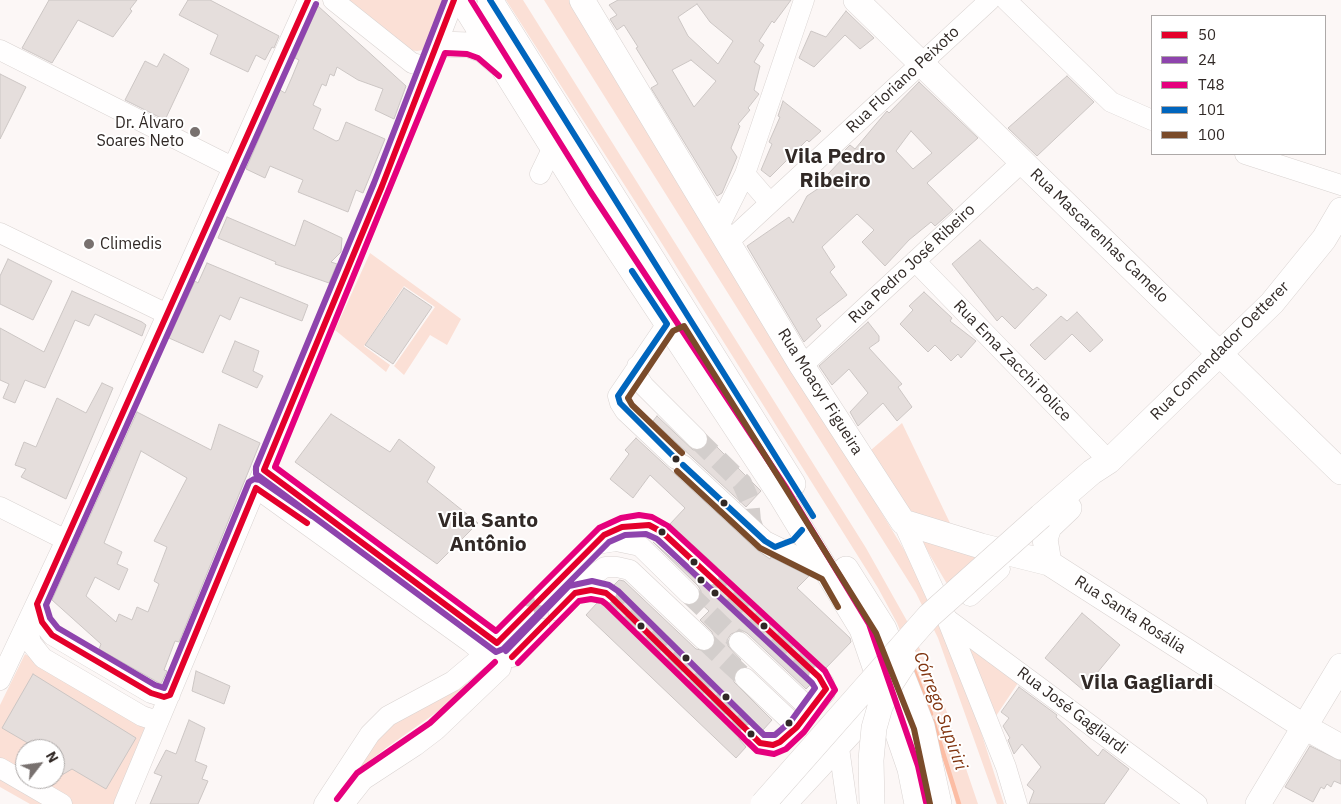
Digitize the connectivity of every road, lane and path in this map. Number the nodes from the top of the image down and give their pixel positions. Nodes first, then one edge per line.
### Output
1 (308, 0) edge
2 (333, 0) edge
3 (454, 0) edge
4 (461, 0) edge
5 (490, 0) edge
6 (582, 0) edge
7 (804, 0) edge
8 (856, 0) edge
9 (990, 0) edge
10 (1006, 0) edge
11 (0, 50) edge
12 (435, 53) junction
13 (921, 63) junction
14 (505, 70) junction
15 (1151, 120) edge
16 (553, 147) junction
17 (1248, 155) edge
18 (1022, 162) junction
19 (234, 168) junction
20 (540, 174) dead end
21 (745, 174) junction
22 (1341, 185) edge
23 (770, 203) junction
24 (1341, 210) edge
25 (723, 235) junction
26 (2, 240) edge
27 (915, 261) junction
28 (167, 314) junction
29 (677, 319) junction
30 (1220, 354) junction
31 (637, 366) junction
32 (802, 366) junction
33 (697, 438) tunnel mouth
34 (1101, 466) junction
35 (1341, 472) edge
36 (260, 479) junction
37 (0, 507) edge
38 (903, 522) junction
39 (802, 530) junction
40 (66, 540) junction
41 (595, 544) junction
42 (775, 546) junction
43 (1049, 563) junction
44 (1000, 569) dead end
45 (828, 572) junction
46 (709, 575) tunnel mouth
47 (575, 593) junction
48 (606, 593) tunnel mouth
49 (689, 594) tunnel mouth
50 (544, 596) tunnel mouth
51 (37, 604) junction
52 (558, 611) tunnel mouth
53 (940, 615) junction
54 (27, 625) junction
55 (961, 636) junction
56 (704, 640) tunnel mouth
57 (739, 642) tunnel mouth
58 (491, 648) junction
59 (506, 662) junction
60 (1341, 666) edge
61 (819, 677) dead end
62 (744, 678) tunnel mouth
63 (0, 680) edge
64 (170, 695) junction
65 (886, 698) junction
66 (811, 710) junction
67 (161, 716) junction
68 (1303, 726) junction
69 (797, 727) junction
70 (750, 735) tunnel mouth
71 (1341, 747) edge
72 (839, 748) junction
73 (358, 752) junction
74 (0, 768) edge
75 (62, 804) edge
76 (124, 804) edge
77 (317, 804) edge
78 (324, 804) edge
79 (344, 804) edge
80 (763, 804) edge
81 (787, 804) edge
82 (847, 804) edge
83 (872, 804) edge
84 (918, 804) edge
85 (939, 804) edge
86 (1017, 804) edge
87 (1197, 804) edge
88 (1258, 804) edge

1 - 19 street
2 - 12 street
3 - 12 street
4 - 14 main road
5 - 29 main road
6 - 25 main road, Rua Moacyr Figueira
7 - 21 street
8 - 13 main road, Rua Mascarenhas Camelo
9 - 13 street, Rua Floriano Peixoto
10 - 15 street
11 - 19 street
12 - 14 main road
12 - 36 street
13 - 18 main road, Rua Mascarenhas Camelo
13 - 23 street, Rua Floriano Peixoto
14 - 16 main road
16 - 20 street
16 - 29 main road
17 - 22 street
18 - 27 street, Rua Pedro José Ribeiro
18 - 30 main road, Rua Mascarenhas Camelo
19 - 28 street
21 - 23 street
21 - 25 street
23 - 25 street, Rua Floriano Peixoto
24 - 30 main road, Rua Comendador Oetterer
25 - 32 main road, Rua Moacyr Figueira
26 - 28 street
27 - 32 street, Rua Pedro José Ribeiro
27 - 34 street, Rua Ema Zacchi Police
28 - 40 street
29 - 31 street
29 - 39 main road
29 - 85 main road
30 - 34 main road, Rua Comendador Oetterer
30 - 35 main road, Rua Mascarenhas Camelo
31 - 33 street
31 - 42 street
32 - 38 main road, Rua Moacyr Figueira
34 - 43 main road, Rua Comendador Oetterer
34 - 53 main road, bridge
36 - 58 street
36 - 64 street
37 - 40 street
38 - 43 main road, Rua Santa Rosália
38 - 53 street, Rua Moacyr Figueira
39 - 42 street
39 - 45 main road
40 - 51 street
41 - 46 street
41 - 49 street
41 - 50 street
42 - 45 street
43 - 68 main road, Rua Santa Rosália
44 - 53 street
45 - 65 main road
47 - 48 street
47 - 52 street
47 - 56 street
51 - 54 street
51 - 64 street
53 - 55 street, Rua José Gagliardi
53 - 80 main road, bridge
53 - 83 main road, bridge
54 - 63 street
54 - 67 street
55 - 86 street
55 - 87 street, Rua José Gagliardi
57 - 66 street
58 - 59 street
58 - 59 street
58 - 73 street
59 - 79 street
60 - 68 main road
61 - 66 street
62 - 69 street
64 - 67 street
65 - 72 street
65 - 84 main road
66 - 69 street
67 - 76 street
68 - 71 main road, Rua Santa Rosália
68 - 88 main road
69 - 70 street
72 - 81 street
72 - 82 street
73 - 77 street
73 - 78 street
74 - 75 street

